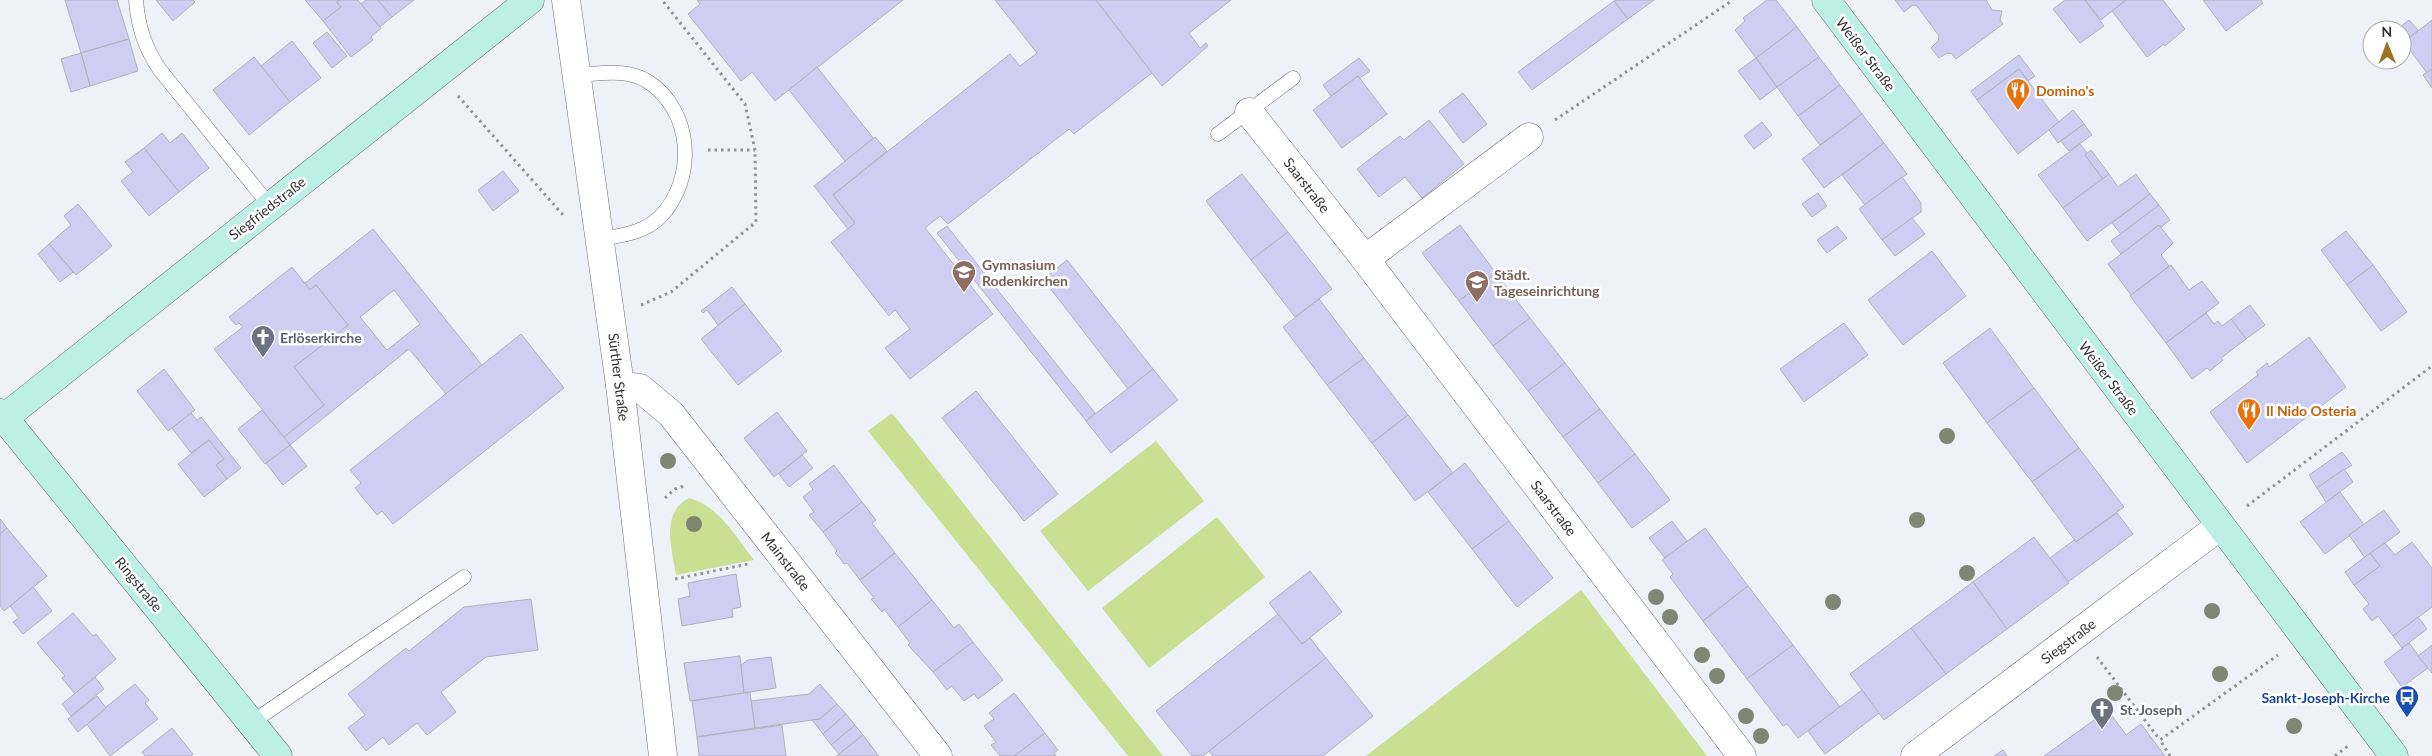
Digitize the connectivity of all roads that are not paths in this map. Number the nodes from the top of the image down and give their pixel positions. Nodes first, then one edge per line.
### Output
1 (136, 0) edge
2 (530, 0) edge
3 (566, 0) edge
4 (1826, 0) edge
5 (576, 75) junction
6 (1293, 78) dead end
7 (1249, 112) junction
8 (1218, 134) dead end
9 (1530, 137) road end
10 (270, 206) junction
11 (601, 239) junction
12 (1365, 259) junction
13 (620, 384) junction
14 (1, 417) edge
15 (2220, 526) junction
16 (464, 577) dead end
17 (251, 723) junction
18 (278, 756) edge
19 (663, 756) edge
20 (938, 756) edge
21 (1742, 756) edge
22 (1915, 756) edge
23 (2394, 756) edge

1 - 10 lane
2 - 10 street, Siegfriedstraße
3 - 5 street, Sürther Straße
4 - 15 street, Weißer Straße
5 - 11 street, Sürther Straße
5 - 11 lane
6 - 7 lane
7 - 8 lane
7 - 12 street, Saarstraße
9 - 12 street
10 - 14 street, Siegfriedstraße
11 - 13 street, Sürther Straße
12 - 21 street, Saarstraße
13 - 19 street, Sürther Straße
13 - 20 street, Mainstraße
14 - 17 street, Ringstraße
15 - 22 street, Siegstraße
15 - 23 street, Weißer Straße
16 - 17 lane
17 - 18 street, Ringstraße

